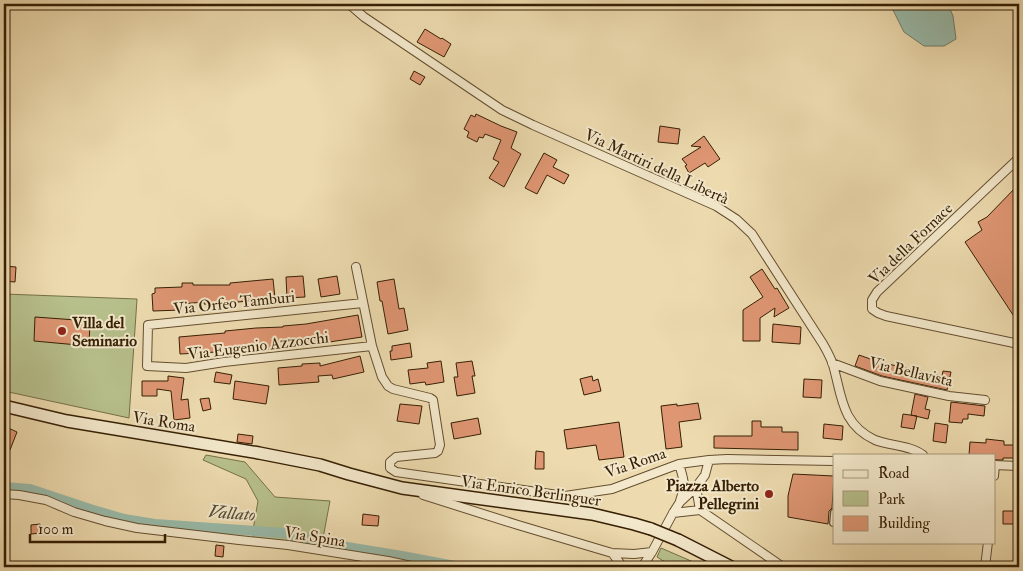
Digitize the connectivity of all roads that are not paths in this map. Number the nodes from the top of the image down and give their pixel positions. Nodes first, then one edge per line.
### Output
1 (349, 4) edge
2 (1019, 158) edge
3 (356, 267) dead end
4 (363, 303) junction
5 (372, 346) junction
6 (1019, 346) edge
7 (832, 363) junction
8 (147, 366) joint
9 (985, 400) dead end
10 (4, 406) edge
11 (922, 454) edge
12 (709, 460) junction
13 (833, 461) edge
14 (679, 464) junction
15 (320, 465) joint
16 (996, 465) edge
17 (1019, 466) edge
18 (696, 486) junction
19 (402, 488) junction
20 (4, 494) edge
21 (680, 502) junction
22 (700, 510) junction
23 (673, 513) junction
24 (988, 544) edge
25 (652, 552) junction
26 (612, 553) junction
27 (416, 567) edge
28 (623, 567) edge
29 (642, 567) edge
30 (731, 567) edge
31 (783, 567) edge
32 (985, 567) edge

1 - 7 street, Via Martiri della Libertà
2 - 6 street, Via della Fornace
3 - 4 street
4 - 5 street
4 - 8 street, Via Orfeo Tamburi
5 - 8 street, Via Eugenio Azzocchi
5 - 14 street, Via Roma
7 - 9 street, Via Bellavista
7 - 11 street, Via Martiri della Libertà
10 - 15 main road, Via Roma
12 - 13 street, Via Roma
12 - 14 street, Via Roma
12 - 18 street
14 - 21 street
15 - 19 main road, Via Enrico Berlinguer
16 - 17 street
18 - 21 street
18 - 22 street
19 - 26 street
19 - 30 main road, Via Enrico Berlinguer, bridge
20 - 27 street, Via Spina
21 - 23 street
22 - 23 street
22 - 31 street
23 - 25 street
24 - 32 street
25 - 26 street
25 - 29 street
26 - 28 street

